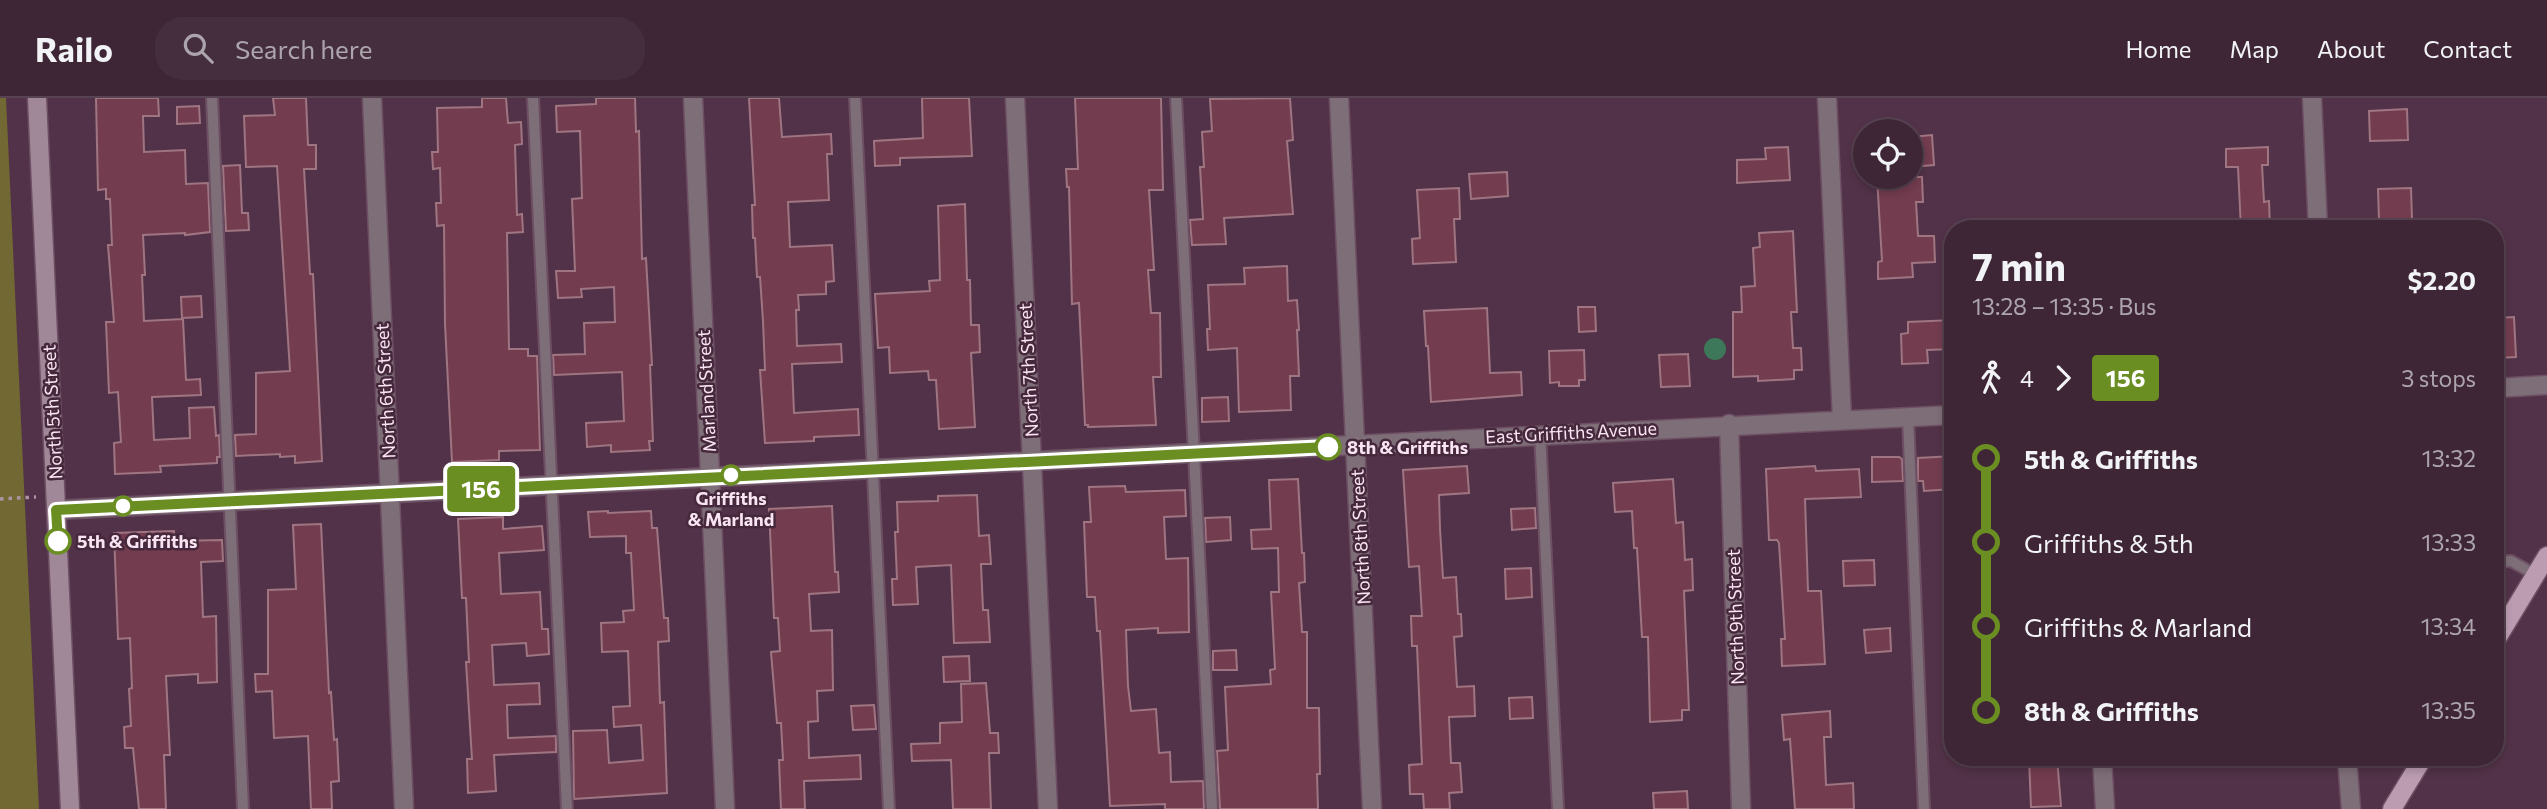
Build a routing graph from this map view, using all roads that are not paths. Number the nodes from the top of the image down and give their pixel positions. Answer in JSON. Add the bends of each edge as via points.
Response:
{"nodes":[{"id":1,"x":37,"y":98,"type":"edge"},
{"id":2,"x":212,"y":98,"type":"edge"},
{"id":3,"x":372,"y":98,"type":"edge"},
{"id":4,"x":533,"y":98,"type":"edge"},
{"id":5,"x":693,"y":98,"type":"edge"},
{"id":6,"x":855,"y":98,"type":"edge"},
{"id":7,"x":1015,"y":98,"type":"edge"},
{"id":8,"x":1176,"y":98,"type":"edge"},
{"id":9,"x":1339,"y":98,"type":"edge"},
{"id":10,"x":1827,"y":98,"type":"edge"},
{"id":11,"x":2312,"y":98,"type":"edge"},
{"id":12,"x":2318,"y":220,"type":"edge"},
{"id":13,"x":2547,"y":385,"type":"edge"},
{"id":14,"x":2504,"y":388,"type":"edge"},
{"id":15,"x":1944,"y":415,"type":"edge"},
{"id":16,"x":1908,"y":417,"type":"junction"},
{"id":17,"x":1842,"y":419,"type":"junction"},
{"id":18,"x":1729,"y":424,"type":"junction"},
{"id":19,"x":1540,"y":433,"type":"junction"},
{"id":20,"x":1356,"y":446,"type":"junction"},
{"id":21,"x":1195,"y":454,"type":"junction"},
{"id":22,"x":1031,"y":460,"type":"junction"},
{"id":23,"x":872,"y":468,"type":"junction"},
{"id":24,"x":710,"y":477,"type":"junction"},
{"id":25,"x":550,"y":485,"type":"junction"},
{"id":26,"x":390,"y":494,"type":"junction"},
{"id":27,"x":231,"y":500,"type":"junction"},
{"id":28,"x":56,"y":510,"type":"junction"},
{"id":29,"x":2547,"y":556,"type":"edge"},
{"id":30,"x":2504,"y":561,"type":"edge"},
{"id":31,"x":2536,"y":575,"type":"junction"},
{"id":32,"x":2504,"y":625,"type":"edge"},
{"id":33,"x":2102,"y":766,"type":"edge"},
{"id":34,"x":2348,"y":766,"type":"edge"},
{"id":35,"x":2418,"y":766,"type":"edge"},
{"id":36,"x":69,"y":809,"type":"edge"},
{"id":37,"x":243,"y":809,"type":"edge"},
{"id":38,"x":404,"y":809,"type":"edge"},
{"id":39,"x":567,"y":809,"type":"edge"},
{"id":40,"x":725,"y":809,"type":"edge"},
{"id":41,"x":889,"y":809,"type":"edge"},
{"id":42,"x":1048,"y":809,"type":"edge"},
{"id":43,"x":1212,"y":809,"type":"edge"},
{"id":44,"x":1372,"y":809,"type":"edge"},
{"id":45,"x":1558,"y":809,"type":"edge"},
{"id":46,"x":1741,"y":809,"type":"edge"},
{"id":47,"x":1924,"y":809,"type":"edge"},
{"id":48,"x":2105,"y":809,"type":"edge"},
{"id":49,"x":2351,"y":809,"type":"edge"},
{"id":50,"x":2392,"y":809,"type":"edge"}],
"edges":[{"from":1,"to":28,"type":"main road","name":"North 5th Street"},
{"from":2,"to":27,"type":"lane"},
{"from":3,"to":26,"type":"street","name":"North 6th Street"},
{"from":4,"to":25,"type":"lane"},
{"from":5,"to":24,"type":"street","name":"Marland Street"},
{"from":6,"to":23,"type":"lane"},
{"from":7,"to":22,"type":"street","name":"North 7th Street"},
{"from":8,"to":21,"type":"lane"},
{"from":9,"to":20,"type":"street","name":"North 8th Street"},
{"from":10,"to":17,"type":"street"},
{"from":11,"to":12,"type":"street"},
{"from":13,"to":14,"type":"street"},
{"from":15,"to":16,"type":"street","name":"East Griffiths Avenue"},
{"from":16,"to":17,"type":"street","name":"East Griffiths Avenue"},
{"from":16,"to":47,"type":"lane"},
{"from":17,"to":18,"type":"street","name":"East Griffiths Avenue"},
{"from":18,"to":19,"type":"street","name":"East Griffiths Avenue"},
{"from":18,"to":46,"type":"street","name":"North 9th Street"},
{"from":19,"to":20,"type":"street","name":"East Griffiths Avenue"},
{"from":19,"to":45,"type":"lane"},
{"from":20,"to":21,"type":"street","name":"East Griffiths Avenue"},
{"from":20,"to":44,"type":"street","name":"North 8th Street"},
{"from":21,"to":22,"type":"street","name":"East Griffiths Avenue"},
{"from":21,"to":43,"type":"lane"},
{"from":22,"to":23,"type":"street","name":"East Griffiths Avenue"},
{"from":22,"to":42,"type":"street","name":"North 7th Street"},
{"from":23,"to":24,"type":"street","name":"East Griffiths Avenue"},
{"from":23,"to":41,"type":"lane"},
{"from":24,"to":25,"type":"street","name":"East Griffiths Avenue"},
{"from":24,"to":40,"type":"street","name":"Marland Street"},
{"from":25,"to":26,"type":"street","name":"East Griffiths Avenue"},
{"from":25,"to":39,"type":"lane"},
{"from":26,"to":27,"type":"street","name":"East Griffiths Avenue"},
{"from":26,"to":38,"type":"street","name":"North 6th Street"},
{"from":27,"to":28,"type":"street","name":"East Griffiths Avenue"},
{"from":27,"to":37,"type":"lane"},
{"from":28,"to":36,"type":"main road","name":"North 5th Street"},
{"from":29,"to":31,"type":"main road"},
{"from":30,"to":31,"type":"lane"},
{"from":31,"to":32,"type":"main road"},
{"from":33,"to":48,"type":"street"},
{"from":34,"to":49,"type":"street"},
{"from":35,"to":50,"type":"main road"}]}
